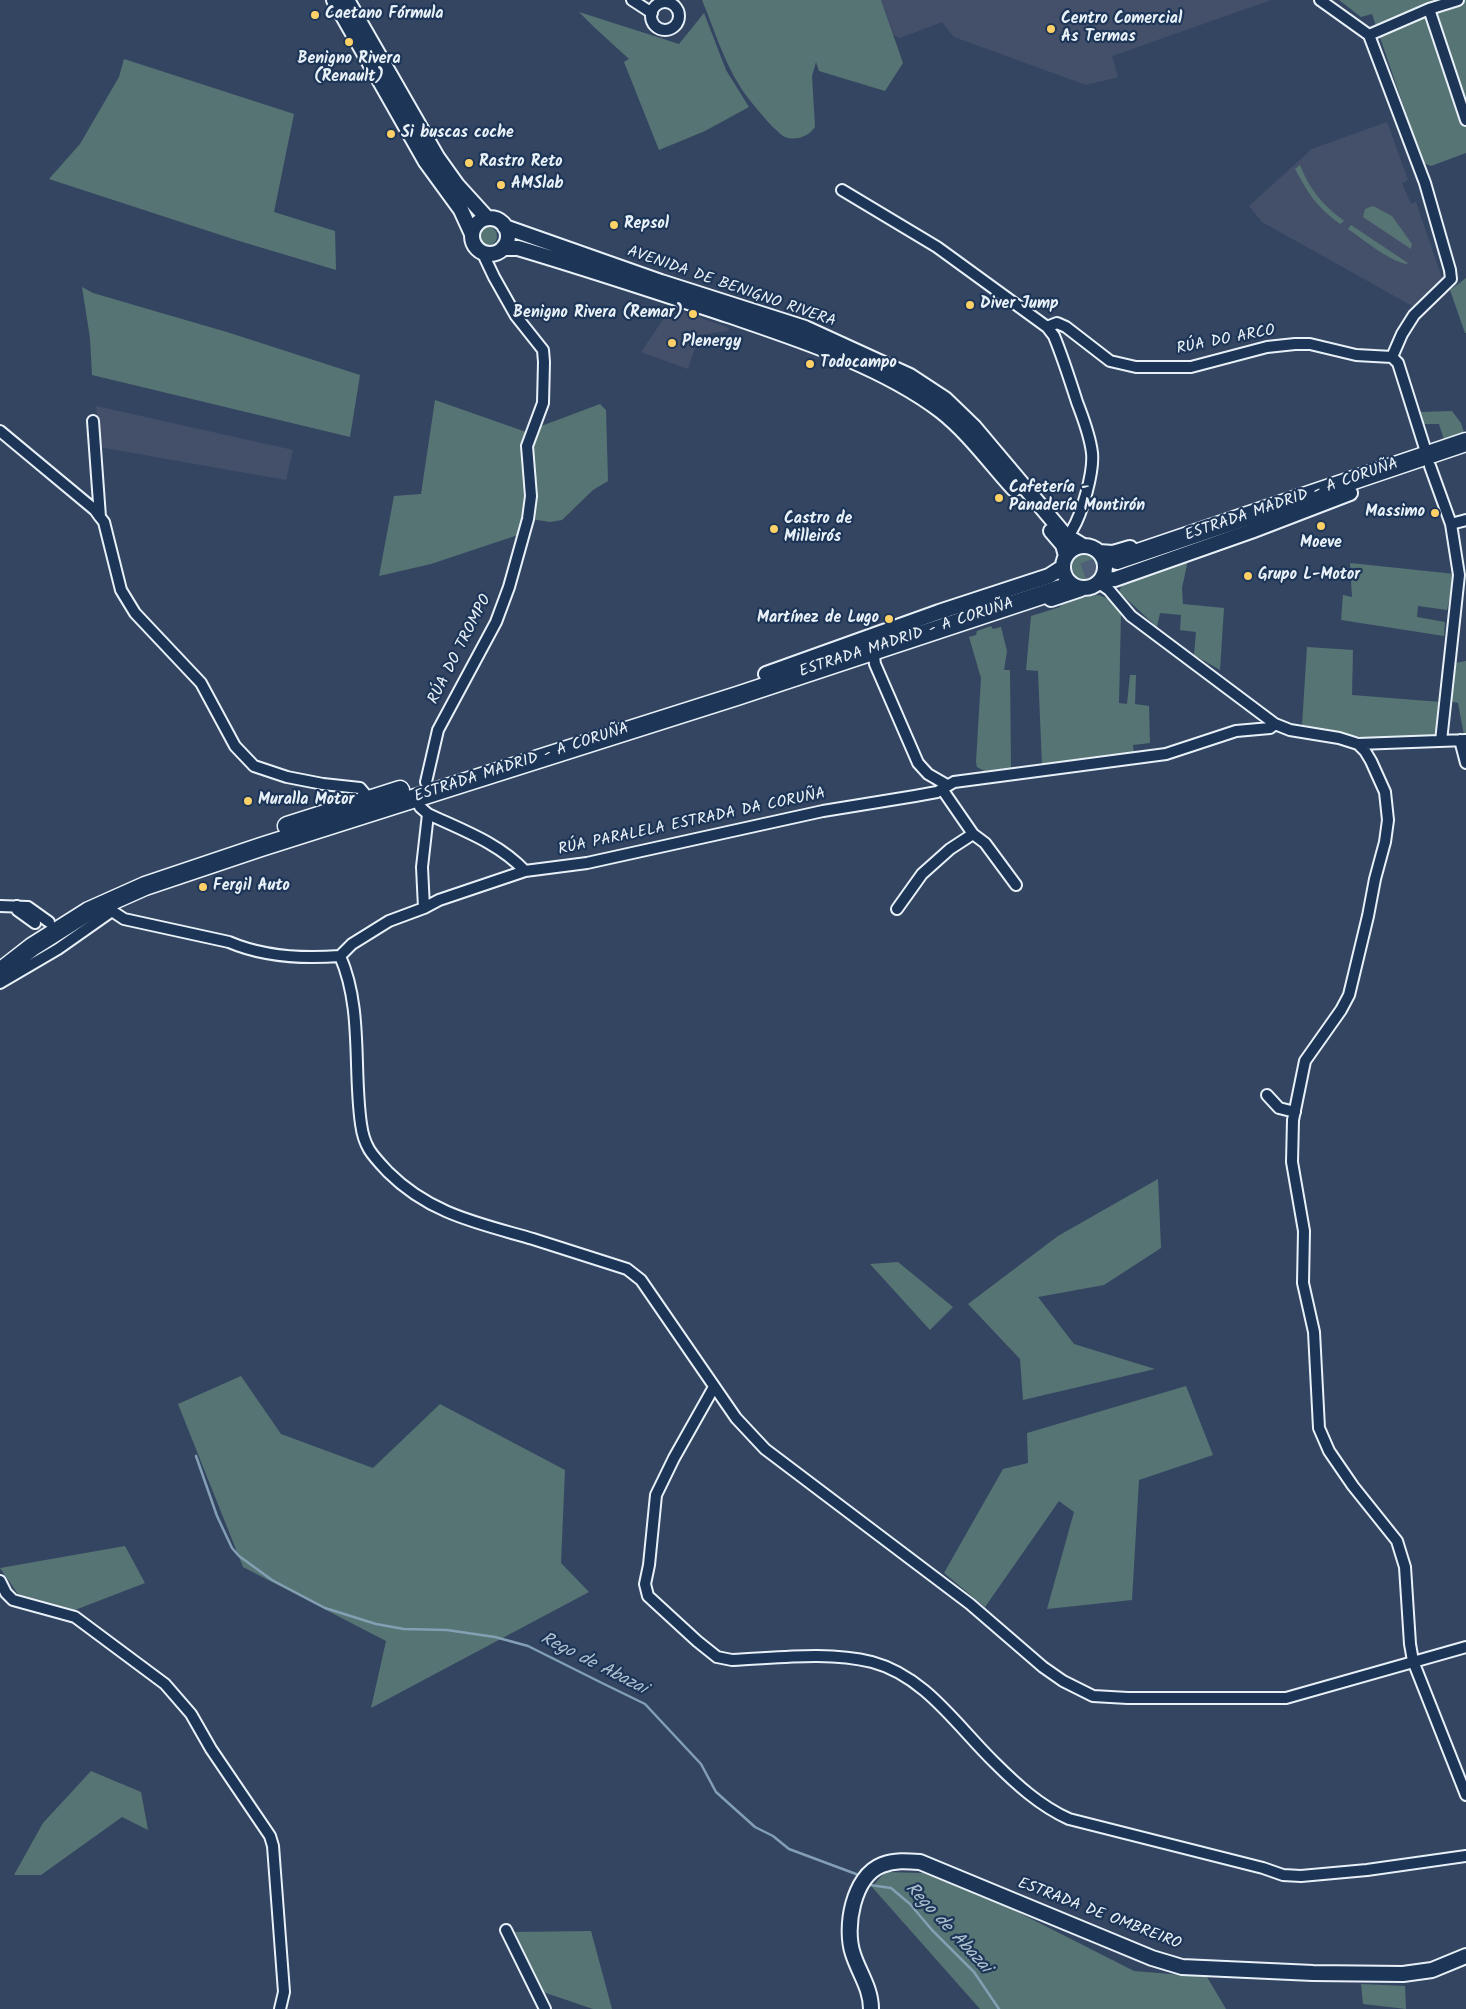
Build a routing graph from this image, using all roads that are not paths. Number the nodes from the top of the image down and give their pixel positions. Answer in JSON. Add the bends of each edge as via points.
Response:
{"nodes":[{"id":1,"x":334,"y":0,"type":"edge"},
{"id":2,"x":347,"y":0,"type":"edge"},
{"id":3,"x":632,"y":0,"type":"edge"},
{"id":4,"x":1320,"y":0,"type":"edge"},
{"id":5,"x":1458,"y":0,"type":"edge"},
{"id":6,"x":674,"y":3,"type":"edge"},
{"id":7,"x":1429,"y":9,"type":"junction"},
{"id":8,"x":652,"y":13,"type":"junction"},
{"id":9,"x":1369,"y":34,"type":"junction"},
{"id":10,"x":1466,"y":120,"type":"edge"},
{"id":11,"x":842,"y":190,"type":"dead end"},
{"id":12,"x":487,"y":218,"type":"junction"},
{"id":13,"x":506,"y":227,"type":"junction"},
{"id":14,"x":472,"y":234,"type":"junction"},
{"id":15,"x":503,"y":248,"type":"junction"},
{"id":16,"x":486,"y":253,"type":"junction"},
{"id":17,"x":1047,"y":326,"type":"junction"},
{"id":18,"x":1392,"y":357,"type":"junction"},
{"id":19,"x":93,"y":421,"type":"dead end"},
{"id":20,"x":0,"y":431,"type":"edge"},
{"id":21,"x":1466,"y":442,"type":"edge"},
{"id":22,"x":1466,"y":455,"type":"edge"},
{"id":23,"x":1429,"y":461,"type":"junction"},
{"id":24,"x":1351,"y":487,"type":"junction"},
{"id":25,"x":1044,"y":512,"type":"junction"},
{"id":26,"x":100,"y":517,"type":"junction"},
{"id":27,"x":1466,"y":520,"type":"edge"},
{"id":28,"x":1451,"y":524,"type":"junction"},
{"id":29,"x":1072,"y":530,"type":"junction"},
{"id":30,"x":1083,"y":546,"type":"junction"},
{"id":31,"x":1134,"y":546,"type":"junction"},
{"id":32,"x":1099,"y":552,"type":"junction"},
{"id":33,"x":1118,"y":564,"type":"tunnel mouth"},
{"id":34,"x":1062,"y":573,"type":"junction"},
{"id":35,"x":1462,"y":575,"type":"edge"},
{"id":36,"x":1100,"y":582,"type":"junction"},
{"id":37,"x":1081,"y":589,"type":"junction"},
{"id":38,"x":874,"y":656,"type":"junction"},
{"id":39,"x":768,"y":680,"type":"junction"},
{"id":40,"x":1275,"y":724,"type":"junction"},
{"id":41,"x":1463,"y":740,"type":"edge"},
{"id":42,"x":1441,"y":741,"type":"junction"},
{"id":43,"x":1358,"y":744,"type":"junction"},
{"id":44,"x":1466,"y":762,"type":"edge"},
{"id":45,"x":944,"y":787,"type":"junction"},
{"id":46,"x":422,"y":790,"type":"junction"},
{"id":47,"x":370,"y":800,"type":"junction"},
{"id":48,"x":428,"y":814,"type":"junction"},
{"id":49,"x":974,"y":834,"type":"junction"},
{"id":50,"x":525,"y":871,"type":"junction"},
{"id":51,"x":1016,"y":885,"type":"dead end"},
{"id":52,"x":0,"y":906,"type":"edge"},
{"id":53,"x":17,"y":906,"type":"junction"},
{"id":54,"x":110,"y":907,"type":"junction"},
{"id":55,"x":424,"y":908,"type":"junction"},
{"id":56,"x":897,"y":909,"type":"dead end"},
{"id":57,"x":42,"y":923,"type":"junction"},
{"id":58,"x":340,"y":956,"type":"junction"},
{"id":59,"x":0,"y":957,"type":"edge"},
{"id":60,"x":0,"y":972,"type":"edge"},
{"id":61,"x":0,"y":983,"type":"edge"},
{"id":62,"x":1267,"y":1095,"type":"dead end"},
{"id":63,"x":1295,"y":1112,"type":"junction"},
{"id":64,"x":714,"y":1387,"type":"junction"},
{"id":65,"x":0,"y":1581,"type":"edge"},
{"id":66,"x":1466,"y":1647,"type":"edge"},
{"id":67,"x":1413,"y":1662,"type":"junction"},
{"id":68,"x":1466,"y":1794,"type":"edge"},
{"id":69,"x":1466,"y":1856,"type":"edge"},
{"id":70,"x":506,"y":1930,"type":"dead end"},
{"id":71,"x":1466,"y":1956,"type":"edge"},
{"id":72,"x":280,"y":2009,"type":"edge"},
{"id":73,"x":546,"y":2009,"type":"edge"},
{"id":74,"x":871,"y":2009,"type":"edge"}],
"edges":[{"from":1,"to":14,"type":"main road","via":[[426,162],[461,210]]},
{"from":2,"to":12,"type":"main road","via":[[437,157]]},
{"from":3,"to":8,"type":"street"},
{"from":4,"to":9,"type":"street"},
{"from":5,"to":7,"type":"street"},
{"from":6,"to":8,"type":"street","via":[[659,4]]},
{"from":6,"to":8,"type":"street","via":[[678,17],[676,24],[669,29],[657,28],[652,21]]},
{"from":7,"to":9,"type":"street"},
{"from":7,"to":10,"type":"street"},
{"from":9,"to":18,"type":"street","via":[[1425,183],[1451,279],[1414,315]]},
{"from":11,"to":17,"type":"street","via":[[937,247]]},
{"from":12,"to":13,"type":"main road","via":[[498,220]]},
{"from":12,"to":14,"type":"main road","via":[[478,222]]},
{"from":13,"to":15,"type":"main road","via":[[508,238]]},
{"from":13,"to":25,"type":"main road","name":"AVENIDA DE BENIGNO RIVERA","via":[[661,282],[805,328],[910,376],[945,399],[974,427]]},
{"from":14,"to":16,"type":"main road","via":[[475,246]]},
{"from":15,"to":16,"type":"main road"},
{"from":15,"to":34,"type":"main road","name":"AVENIDA DE BENIGNO RIVERA","via":[[518,248],[801,340],[908,389],[956,425],[1058,539],[1065,549]]},
{"from":16,"to":46,"type":"street","name":"RÚA DO TROMPO","via":[[485,258],[494,277],[516,316],[543,350],[543,402],[527,446],[531,496],[528,520],[509,587],[496,622],[438,730]]},
{"from":17,"to":18,"type":"street","name":"RÚA DO ARCO","via":[[1057,323],[1066,327],[1110,361],[1136,367],[1191,367],[1267,347],[1296,344],[1310,344],[1356,355]]},
{"from":17,"to":29,"type":"street","via":[[1060,349],[1092,454],[1088,486]]},
{"from":18,"to":23,"type":"street","via":[[1400,367]]},
{"from":19,"to":26,"type":"street"},
{"from":20,"to":26,"type":"street"},
{"from":21,"to":23,"type":"highway","name":"ESTRADA MADRID - A CORUÑA"},
{"from":22,"to":23,"type":"highway","name":"ESTRADA MADRID - A CORUÑA"},
{"from":23,"to":24,"type":"highway","name":"ESTRADA MADRID - A CORUÑA"},
{"from":23,"to":28,"type":"street"},
{"from":24,"to":31,"type":"main road","via":[[1230,514]]},
{"from":24,"to":33,"type":"highway","name":"ESTRADA MADRID - A CORUÑA","via":[[1235,528]]},
{"from":24,"to":36,"type":"main road","via":[[1242,534]]},
{"from":25,"to":29,"type":"main road"},
{"from":25,"to":30,"type":"main road","name":"AVENIDA DE BENIGNO RIVERA","via":[[1065,535]]},
{"from":26,"to":47,"type":"street","via":[[121,590],[135,613],[201,683],[235,746],[254,766],[287,777],[360,788]]},
{"from":27,"to":28,"type":"street"},
{"from":28,"to":35,"type":"street"},
{"from":29,"to":31,"type":"main road","via":[[1109,543]]},
{"from":30,"to":32,"type":"main road"},
{"from":30,"to":34,"type":"main road","via":[[1077,547]]},
{"from":31,"to":32,"type":"main road","via":[[1119,552]]},
{"from":32,"to":36,"type":"main road","via":[[1106,566]]},
{"from":34,"to":37,"type":"main road"},
{"from":34,"to":39,"type":"highway","name":"ESTRADA MADRID - A CORUÑA","via":[[920,628]]},
{"from":35,"to":42,"type":"street"},
{"from":36,"to":37,"type":"main road"},
{"from":36,"to":40,"type":"street","via":[[1131,616]]},
{"from":37,"to":38,"type":"main road"},
{"from":38,"to":39,"type":"main road"},
{"from":38,"to":45,"type":"street","via":[[918,764]]},
{"from":39,"to":46,"type":"highway","name":"ESTRADA MADRID - A CORUÑA"},
{"from":40,"to":43,"type":"street"},
{"from":40,"to":45,"type":"street","name":"RÚA PARALELA ESTRADA DA CORUÑA","via":[[1270,728],[1236,731],[1166,754],[954,782]]},
{"from":41,"to":42,"type":"street"},
{"from":41,"to":44,"type":"street"},
{"from":42,"to":43,"type":"street"},
{"from":43,"to":63,"type":"street","via":[[1371,760],[1385,792],[1388,820],[1385,842],[1349,995],[1305,1060]]},
{"from":45,"to":49,"type":"street"},
{"from":45,"to":50,"type":"street","name":"RÚA PARALELA ESTRADA DA CORUÑA","via":[[915,796],[823,811],[587,863]]},
{"from":46,"to":47,"type":"highway","name":"ESTRADA MADRID - A CORUÑA"},
{"from":46,"to":48,"type":"street","via":[[420,807]]},
{"from":46,"to":54,"type":"highway","name":"ESTRADA MADRID - A CORUÑA","via":[[145,886]]},
{"from":47,"to":57,"type":"highway","name":"ESTRADA MADRID - A CORUÑA","via":[[174,862]]},
{"from":48,"to":50,"type":"street","via":[[493,845]]},
{"from":48,"to":55,"type":"street","via":[[422,867]]},
{"from":49,"to":51,"type":"street","via":[[985,843]]},
{"from":49,"to":56,"type":"street","via":[[950,849],[922,874]]},
{"from":50,"to":55,"type":"street","name":"RÚA PARALELA ESTRADA DA CORUÑA"},
{"from":52,"to":53,"type":"street"},
{"from":53,"to":57,"type":"street","via":[[17,910]]},
{"from":53,"to":57,"type":"street","via":[[28,907]]},
{"from":54,"to":58,"type":"street","via":[[124,919],[229,942],[245,949],[276,955]]},
{"from":54,"to":60,"type":"highway","name":"ESTRADA MADRID - A CORUÑA","via":[[89,911]]},
{"from":54,"to":61,"type":"street"},
{"from":55,"to":58,"type":"street","name":"RÚA PARALELA ESTRADA DA CORUÑA","via":[[389,921],[352,944]]},
{"from":57,"to":59,"type":"highway","name":"ESTRADA MADRID - A CORUÑA"},
{"from":58,"to":64,"type":"street","via":[[348,975],[361,1122],[365,1145],[374,1158],[415,1196],[434,1207],[627,1269],[641,1280]]},
{"from":62,"to":63,"type":"street","via":[[1279,1108]]},
{"from":63,"to":67,"type":"street","via":[[1292,1162],[1304,1231],[1303,1283],[1314,1332],[1319,1428],[1338,1465],[1397,1541],[1406,1567]]},
{"from":64,"to":67,"type":"street","via":[[736,1418],[765,1449],[970,1604],[1043,1667],[1062,1681],[1093,1696],[1286,1698]]},
{"from":64,"to":69,"type":"street","via":[[656,1495],[645,1584],[648,1596],[717,1657],[732,1660],[844,1658],[873,1662],[898,1671],[918,1684],[1026,1791],[1069,1819],[1283,1875],[1367,1870]]},
{"from":65,"to":72,"type":"street","via":[[13,1600],[75,1617],[165,1684],[191,1714],[211,1749],[263,1823],[273,1846],[284,1992]]},
{"from":66,"to":67,"type":"street"},
{"from":67,"to":68,"type":"street"},
{"from":70,"to":73,"type":"street"},
{"from":71,"to":74,"type":"main road","name":"ESTRADA DE OMBREIRO","via":[[1432,1970],[1403,1974],[1182,1967],[1152,1958],[920,1862],[899,1861],[880,1866],[866,1877],[856,1895],[851,1914],[853,1954],[867,1986]]}]}
